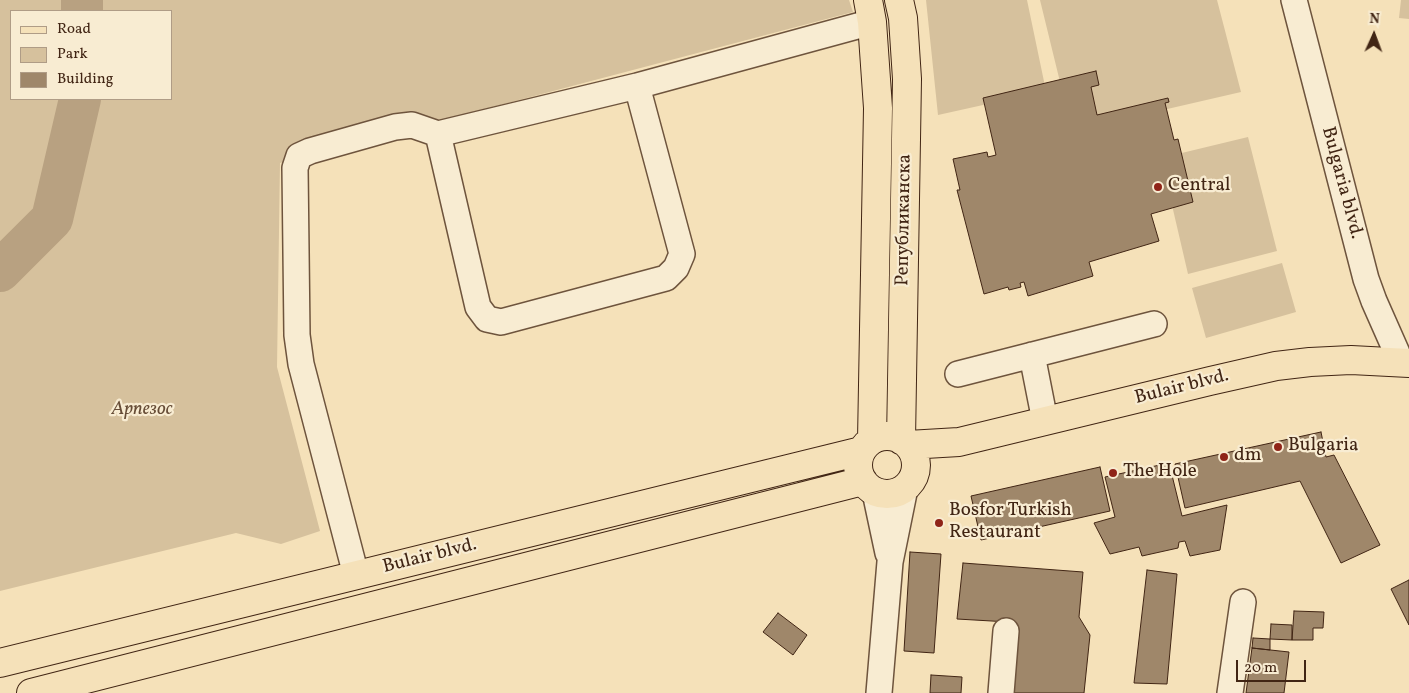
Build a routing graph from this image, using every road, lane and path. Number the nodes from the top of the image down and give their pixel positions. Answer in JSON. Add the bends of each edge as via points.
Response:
{"nodes":[{"id":1,"x":1294,"y":0,"type":"edge"},
{"id":2,"x":901,"y":9,"type":"edge"},
{"id":3,"x":870,"y":11,"type":"edge"},
{"id":4,"x":637,"y":86,"type":"junction"},
{"id":5,"x":438,"y":134,"type":"junction"},
{"id":6,"x":1154,"y":324,"type":"dead end"},
{"id":7,"x":1032,"y":354,"type":"junction"},
{"id":8,"x":1406,"y":368,"type":"edge"},
{"id":9,"x":958,"y":374,"type":"dead end"},
{"id":10,"x":1045,"y":421,"type":"junction"},
{"id":11,"x":866,"y":445,"type":"junction"},
{"id":12,"x":908,"y":460,"type":"junction"},
{"id":13,"x":869,"y":487,"type":"junction"},
{"id":14,"x":890,"y":562,"type":"junction"},
{"id":15,"x":356,"y":576,"type":"junction"},
{"id":16,"x":1243,"y":602,"type":"dead end"},
{"id":17,"x":1006,"y":631,"type":"dead end"},
{"id":18,"x":0,"y":663,"type":"edge"},
{"id":19,"x":31,"y":693,"type":"edge"},
{"id":20,"x":879,"y":693,"type":"edge"},
{"id":21,"x":1001,"y":693,"type":"edge"},
{"id":22,"x":1230,"y":693,"type":"edge"}],
"edges":[{"from":1,"to":8,"type":"street","name":"Bulgaria blvd.","via":[[1366,279]]},
{"from":2,"to":3,"type":"main road"},
{"from":2,"to":12,"type":"main road","name":"Републиканска","via":[[907,79]]},
{"from":3,"to":4,"type":"street"},
{"from":3,"to":11,"type":"main road","name":"Републиканска","via":[[878,108]]},
{"from":4,"to":5,"type":"street"},
{"from":4,"to":5,"type":"street","via":[[682,254],[676,268],[666,278],[501,322],[487,319],[478,307]]},
{"from":5,"to":15,"type":"street","via":[[412,125],[395,128],[310,151],[300,156],[295,168],[297,336],[301,364]]},
{"from":6,"to":7,"type":"street"},
{"from":7,"to":9,"type":"street"},
{"from":7,"to":10,"type":"street"},
{"from":8,"to":10,"type":"main road","name":"Bulair blvd.","via":[[1351,360],[1276,366]]},
{"from":10,"to":12,"type":"main road","name":"Bulair blvd.","via":[[959,442]]},
{"from":11,"to":12,"type":"main road","via":[[878,437],[890,436]]},
{"from":11,"to":13,"type":"main road","via":[[858,466],[859,474]]},
{"from":11,"to":15,"type":"main road","name":"Bulair blvd."},
{"from":12,"to":13,"type":"main road","via":[[898,492],[883,494]]},
{"from":12,"to":14,"type":"street","name":"Републиканска"},
{"from":13,"to":14,"type":"street","name":"Републиканска"},
{"from":13,"to":19,"type":"main road","name":"Bulair blvd."},
{"from":14,"to":20,"type":"street","name":"Републиканска"},
{"from":15,"to":18,"type":"main road","name":"Bulair blvd."},
{"from":16,"to":22,"type":"street"},
{"from":17,"to":21,"type":"street"}]}
